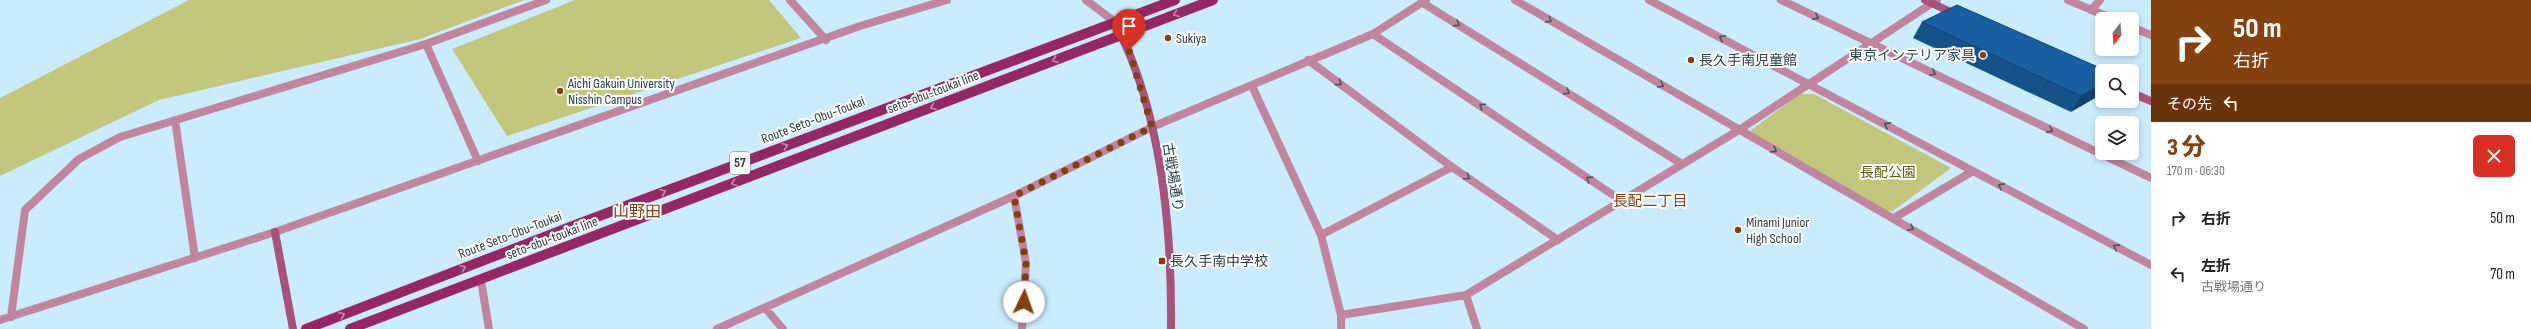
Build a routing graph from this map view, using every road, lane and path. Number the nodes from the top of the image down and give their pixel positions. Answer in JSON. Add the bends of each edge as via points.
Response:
{"nodes":[{"id":1,"x":546,"y":0,"type":"edge"},
{"id":2,"x":790,"y":0,"type":"edge"},
{"id":3,"x":948,"y":0,"type":"edge"},
{"id":4,"x":1086,"y":0,"type":"edge"},
{"id":5,"x":1175,"y":0,"type":"edge"},
{"id":6,"x":1213,"y":0,"type":"edge"},
{"id":7,"x":1515,"y":0,"type":"edge"},
{"id":8,"x":1649,"y":0,"type":"edge"},
{"id":9,"x":1781,"y":0,"type":"edge"},
{"id":10,"x":2068,"y":0,"type":"edge"},
{"id":11,"x":2100,"y":0,"type":"edge"},
{"id":12,"x":1932,"y":1,"type":"edge"},
{"id":13,"x":1425,"y":2,"type":"edge"},
{"id":14,"x":2091,"y":10,"type":"junction"},
{"id":15,"x":2096,"y":12,"type":"edge"},
{"id":16,"x":1961,"y":16,"type":"edge"},
{"id":17,"x":1115,"y":22,"type":"junction"},
{"id":18,"x":2139,"y":30,"type":"edge"},
{"id":19,"x":1373,"y":34,"type":"junction"},
{"id":20,"x":1121,"y":35,"type":"junction"},
{"id":21,"x":2151,"y":35,"type":"edge"},
{"id":22,"x":826,"y":40,"type":"junction"},
{"id":23,"x":1870,"y":43,"type":"junction"},
{"id":24,"x":426,"y":44,"type":"junction"},
{"id":25,"x":1308,"y":60,"type":"junction"},
{"id":26,"x":1809,"y":84,"type":"junction"},
{"id":27,"x":1252,"y":86,"type":"junction"},
{"id":28,"x":2139,"y":96,"type":"edge"},
{"id":29,"x":2151,"y":101,"type":"edge"},
{"id":30,"x":175,"y":120,"type":"junction"},
{"id":31,"x":1152,"y":127,"type":"junction"},
{"id":32,"x":1739,"y":130,"type":"junction"},
{"id":33,"x":478,"y":161,"type":"junction"},
{"id":34,"x":1682,"y":164,"type":"junction"},
{"id":35,"x":1452,"y":167,"type":"junction"},
{"id":36,"x":1973,"y":171,"type":"junction"},
{"id":37,"x":2151,"y":178,"type":"edge"},
{"id":38,"x":1014,"y":196,"type":"junction"},
{"id":39,"x":1622,"y":201,"type":"junction"},
{"id":40,"x":1894,"y":218,"type":"junction"},
{"id":41,"x":275,"y":232,"type":"junction"},
{"id":42,"x":1321,"y":235,"type":"junction"},
{"id":43,"x":1558,"y":240,"type":"junction"},
{"id":44,"x":195,"y":258,"type":"junction"},
{"id":45,"x":2151,"y":265,"type":"edge"},
{"id":46,"x":481,"y":280,"type":"junction"},
{"id":47,"x":1466,"y":295,"type":"junction"},
{"id":48,"x":766,"y":309,"type":"junction"},
{"id":49,"x":1340,"y":315,"type":"junction"},
{"id":50,"x":11,"y":317,"type":"junction"},
{"id":51,"x":0,"y":320,"type":"edge"},
{"id":52,"x":293,"y":329,"type":"edge"},
{"id":53,"x":306,"y":329,"type":"edge"},
{"id":54,"x":350,"y":329,"type":"edge"},
{"id":55,"x":489,"y":329,"type":"edge"},
{"id":56,"x":717,"y":329,"type":"edge"},
{"id":57,"x":783,"y":329,"type":"edge"},
{"id":58,"x":1022,"y":329,"type":"edge"},
{"id":59,"x":1171,"y":329,"type":"edge"},
{"id":60,"x":1341,"y":329,"type":"edge"},
{"id":61,"x":1478,"y":329,"type":"edge"},
{"id":62,"x":2084,"y":329,"type":"edge"}],
"edges":[{"from":1,"to":24,"type":"street"},
{"from":2,"to":22,"type":"street"},
{"from":3,"to":22,"type":"street","via":[[860,26]]},
{"from":4,"to":17,"type":"street"},
{"from":5,"to":17,"type":"main road","name":"Route Seto-Obu-Toukai","number":"57"},
{"from":6,"to":20,"type":"main road","name":"seto-obu-toukai line","number":"57","one_way":true},
{"from":7,"to":32,"type":"street","one_way":true},
{"from":26,"to":8,"type":"street","one_way":true},
{"from":9,"to":23,"type":"street","one_way":true},
{"from":10,"to":14,"type":"street"},
{"from":11,"to":14,"type":"street"},
{"from":12,"to":16,"type":"street"},
{"from":12,"to":23,"type":"street"},
{"from":13,"to":19,"type":"street"},
{"from":13,"to":34,"type":"street","one_way":true},
{"from":14,"to":15,"type":"street"},
{"from":17,"to":20,"type":"street"},
{"from":53,"to":17,"type":"main road","name":"Route Seto-Obu-Toukai","number":"57","one_way":true},
{"from":18,"to":21,"type":"street"},
{"from":19,"to":25,"type":"street"},
{"from":39,"to":19,"type":"street","one_way":true},
{"from":20,"to":31,"type":"street","name":"古戦場通り","via":[[1129,50]]},
{"from":20,"to":46,"type":"main road","name":"seto-obu-toukai line","number":"57","one_way":true},
{"from":22,"to":33,"type":"street"},
{"from":23,"to":26,"type":"street"},
{"from":23,"to":37,"type":"street","one_way":true},
{"from":24,"to":30,"type":"street"},
{"from":24,"to":33,"type":"street"},
{"from":25,"to":27,"type":"street"},
{"from":25,"to":35,"type":"street","one_way":true},
{"from":26,"to":32,"type":"street"},
{"from":36,"to":26,"type":"street","one_way":true},
{"from":27,"to":31,"type":"street"},
{"from":27,"to":42,"type":"street"},
{"from":28,"to":29,"type":"street"},
{"from":30,"to":44,"type":"street"},
{"from":30,"to":50,"type":"street","via":[[120,137],[79,160],[24,210]]},
{"from":31,"to":38,"type":"street"},
{"from":31,"to":59,"type":"street","name":"古戦場通り","via":[[1161,165],[1170,252]]},
{"from":32,"to":34,"type":"street"},
{"from":32,"to":40,"type":"street","one_way":true},
{"from":33,"to":41,"type":"street"},
{"from":34,"to":39,"type":"street"},
{"from":35,"to":42,"type":"street"},
{"from":35,"to":43,"type":"street","one_way":true},
{"from":36,"to":40,"type":"street"},
{"from":45,"to":36,"type":"street","one_way":true},
{"from":38,"to":48,"type":"street"},
{"from":38,"to":58,"type":"street","via":[[1026,263]]},
{"from":39,"to":43,"type":"street"},
{"from":40,"to":62,"type":"street","one_way":true},
{"from":41,"to":44,"type":"street"},
{"from":41,"to":52,"type":"street"},
{"from":42,"to":49,"type":"street"},
{"from":43,"to":47,"type":"street"},
{"from":44,"to":50,"type":"street"},
{"from":46,"to":54,"type":"main road","name":"seto-obu-toukai line","number":"57"},
{"from":46,"to":55,"type":"street"},
{"from":47,"to":49,"type":"street"},
{"from":47,"to":61,"type":"street"},
{"from":48,"to":56,"type":"street"},
{"from":48,"to":57,"type":"street"},
{"from":49,"to":60,"type":"street"},
{"from":50,"to":51,"type":"street"}]}
